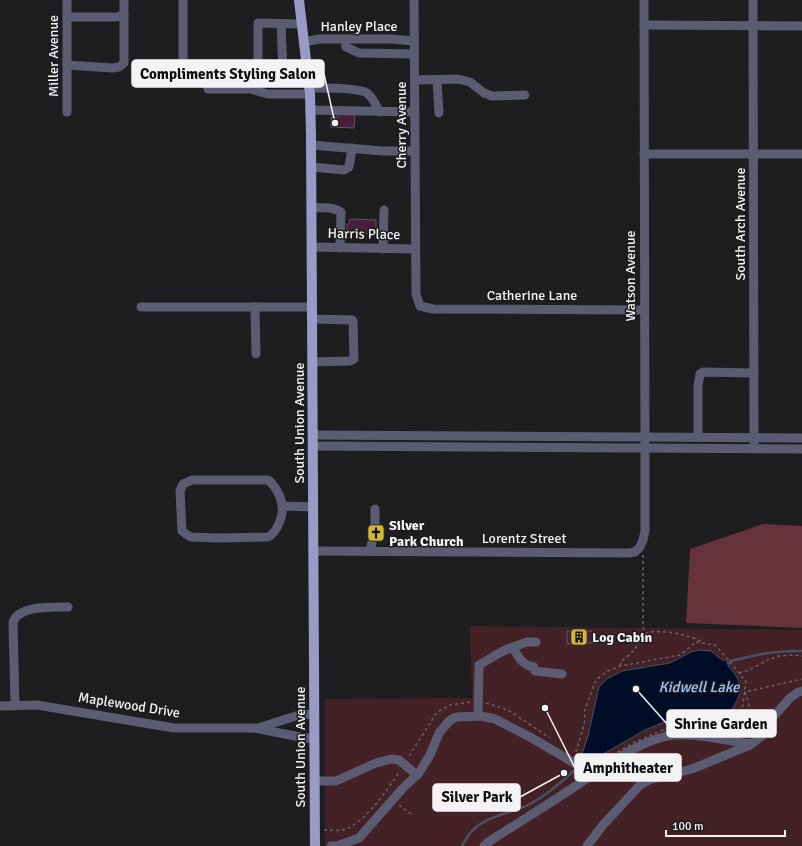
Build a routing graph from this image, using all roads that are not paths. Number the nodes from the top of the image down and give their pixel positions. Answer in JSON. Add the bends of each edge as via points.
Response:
{"nodes":[{"id":1,"x":67,"y":0,"type":"edge"},
{"id":2,"x":124,"y":0,"type":"edge"},
{"id":3,"x":183,"y":0,"type":"edge"},
{"id":4,"x":300,"y":0,"type":"edge"},
{"id":5,"x":414,"y":0,"type":"edge"},
{"id":6,"x":644,"y":0,"type":"edge"},
{"id":7,"x":753,"y":0,"type":"edge"},
{"id":8,"x":124,"y":15,"type":"junction"},
{"id":9,"x":67,"y":17,"type":"junction"},
{"id":10,"x":281,"y":24,"type":"junction"},
{"id":11,"x":302,"y":24,"type":"junction"},
{"id":12,"x":644,"y":25,"type":"junction"},
{"id":13,"x":753,"y":25,"type":"junction"},
{"id":14,"x":802,"y":26,"type":"edge"},
{"id":15,"x":345,"y":39,"type":"junction"},
{"id":16,"x":414,"y":41,"type":"junction"},
{"id":17,"x":304,"y":42,"type":"junction"},
{"id":18,"x":414,"y":54,"type":"junction"},
{"id":19,"x":67,"y":65,"type":"junction"},
{"id":20,"x":183,"y":67,"type":"dead end"},
{"id":21,"x":308,"y":71,"type":"junction"},
{"id":22,"x":283,"y":72,"type":"junction"},
{"id":23,"x":414,"y":80,"type":"junction"},
{"id":24,"x":438,"y":80,"type":"junction"},
{"id":25,"x":208,"y":89,"type":"dead end"},
{"id":26,"x":309,"y":91,"type":"junction"},
{"id":27,"x":525,"y":95,"type":"dead end"},
{"id":28,"x":310,"y":110,"type":"junction"},
{"id":29,"x":67,"y":112,"type":"dead end"},
{"id":30,"x":379,"y":112,"type":"junction"},
{"id":31,"x":415,"y":112,"type":"junction"},
{"id":32,"x":439,"y":113,"type":"dead end"},
{"id":33,"x":311,"y":145,"type":"junction"},
{"id":34,"x":352,"y":148,"type":"junction"},
{"id":35,"x":415,"y":151,"type":"junction"},
{"id":36,"x":753,"y":153,"type":"junction"},
{"id":37,"x":644,"y":154,"type":"junction"},
{"id":38,"x":802,"y":154,"type":"edge"},
{"id":39,"x":311,"y":167,"type":"junction"},
{"id":40,"x":312,"y":208,"type":"junction"},
{"id":41,"x":384,"y":210,"type":"dead end"},
{"id":42,"x":312,"y":247,"type":"junction"},
{"id":43,"x":340,"y":248,"type":"junction"},
{"id":44,"x":382,"y":248,"type":"junction"},
{"id":45,"x":415,"y":249,"type":"junction"},
{"id":46,"x":420,"y":306,"type":"joint"},
{"id":47,"x":141,"y":307,"type":"dead end"},
{"id":48,"x":255,"y":307,"type":"junction"},
{"id":49,"x":312,"y":307,"type":"junction"},
{"id":50,"x":644,"y":310,"type":"junction"},
{"id":51,"x":312,"y":319,"type":"junction"},
{"id":52,"x":256,"y":354,"type":"dead end"},
{"id":53,"x":313,"y":362,"type":"junction"},
{"id":54,"x":754,"y":373,"type":"junction"},
{"id":55,"x":313,"y":435,"type":"junction"},
{"id":56,"x":388,"y":436,"type":"junction"},
{"id":57,"x":452,"y":436,"type":"junction"},
{"id":58,"x":516,"y":436,"type":"junction"},
{"id":59,"x":578,"y":437,"type":"junction"},
{"id":60,"x":645,"y":437,"type":"junction"},
{"id":61,"x":698,"y":437,"type":"junction"},
{"id":62,"x":754,"y":438,"type":"junction"},
{"id":63,"x":802,"y":438,"type":"edge"},
{"id":64,"x":313,"y":446,"type":"junction"},
{"id":65,"x":389,"y":446,"type":"junction"},
{"id":66,"x":452,"y":447,"type":"junction"},
{"id":67,"x":516,"y":447,"type":"junction"},
{"id":68,"x":578,"y":447,"type":"junction"},
{"id":69,"x":645,"y":448,"type":"junction"},
{"id":70,"x":697,"y":448,"type":"junction"},
{"id":71,"x":754,"y":448,"type":"junction"},
{"id":72,"x":802,"y":449,"type":"edge"},
{"id":73,"x":282,"y":506,"type":"junction"},
{"id":74,"x":313,"y":506,"type":"junction"},
{"id":75,"x":375,"y":509,"type":"dead end"},
{"id":76,"x":313,"y":551,"type":"junction"},
{"id":77,"x":370,"y":551,"type":"junction"},
{"id":78,"x":641,"y":553,"type":"joint"},
{"id":79,"x":68,"y":606,"type":"dead end"},
{"id":80,"x":536,"y":642,"type":"dead end"},
{"id":81,"x":513,"y":647,"type":"junction"},
{"id":82,"x":562,"y":674,"type":"dead end"},
{"id":83,"x":802,"y":691,"type":"edge"},
{"id":84,"x":0,"y":706,"type":"edge"},
{"id":85,"x":15,"y":706,"type":"junction"},
{"id":86,"x":314,"y":714,"type":"junction"},
{"id":87,"x":478,"y":716,"type":"junction"},
{"id":88,"x":254,"y":728,"type":"junction"},
{"id":89,"x":314,"y":738,"type":"junction"},
{"id":90,"x":720,"y":740,"type":"junction"},
{"id":91,"x":749,"y":744,"type":"junction"},
{"id":92,"x":718,"y":758,"type":"junction"},
{"id":93,"x":593,"y":774,"type":"junction"},
{"id":94,"x":417,"y":775,"type":"junction"},
{"id":95,"x":314,"y":781,"type":"junction"},
{"id":96,"x":315,"y":846,"type":"edge"},
{"id":97,"x":331,"y":846,"type":"edge"},
{"id":98,"x":484,"y":846,"type":"edge"},
{"id":99,"x":587,"y":846,"type":"edge"}],
"edges":[{"from":1,"to":9,"type":"street","name":"Miller Avenue"},
{"from":2,"to":8,"type":"street"},
{"from":3,"to":20,"type":"street"},
{"from":4,"to":11,"type":"main road","name":"South Union Avenue"},
{"from":5,"to":16,"type":"street","name":"Cherry Avenue"},
{"from":6,"to":12,"type":"street","name":"Watson Avenue"},
{"from":7,"to":13,"type":"street","name":"South Arch Avenue"},
{"from":8,"to":9,"type":"street"},
{"from":8,"to":19,"type":"street","via":[[124,63],[112,68]]},
{"from":9,"to":19,"type":"street","name":"Miller Avenue"},
{"from":10,"to":11,"type":"street"},
{"from":10,"to":22,"type":"street"},
{"from":10,"to":22,"type":"street","via":[[258,23],[258,70]]},
{"from":11,"to":17,"type":"main road","name":"South Union Avenue"},
{"from":12,"to":13,"type":"street"},
{"from":12,"to":37,"type":"street","name":"Watson Avenue"},
{"from":13,"to":14,"type":"street"},
{"from":13,"to":36,"type":"street","name":"South Arch Avenue"},
{"from":15,"to":16,"type":"street","name":"Hanley Place"},
{"from":15,"to":17,"type":"street","name":"Hanley Place"},
{"from":15,"to":18,"type":"street","via":[[346,47],[359,53]]},
{"from":16,"to":18,"type":"street","name":"Cherry Avenue"},
{"from":17,"to":21,"type":"main road","name":"South Union Avenue"},
{"from":18,"to":23,"type":"street","name":"Cherry Avenue"},
{"from":19,"to":29,"type":"street","name":"Miller Avenue"},
{"from":21,"to":22,"type":"street"},
{"from":21,"to":26,"type":"main road","name":"South Union Avenue"},
{"from":23,"to":24,"type":"street"},
{"from":23,"to":31,"type":"street","name":"Cherry Avenue"},
{"from":24,"to":27,"type":"street","via":[[458,79],[470,82],[492,96]]},
{"from":24,"to":32,"type":"street"},
{"from":25,"to":26,"type":"street","via":[[250,89],[268,94]]},
{"from":26,"to":28,"type":"main road","name":"South Union Avenue"},
{"from":26,"to":30,"type":"street","via":[[332,88],[358,90],[367,94]]},
{"from":28,"to":30,"type":"street"},
{"from":28,"to":33,"type":"main road","name":"South Union Avenue"},
{"from":30,"to":31,"type":"street"},
{"from":31,"to":35,"type":"street","name":"Cherry Avenue"},
{"from":33,"to":34,"type":"street"},
{"from":33,"to":39,"type":"main road","name":"South Union Avenue"},
{"from":34,"to":35,"type":"street"},
{"from":34,"to":39,"type":"street","via":[[349,167],[344,170]]},
{"from":35,"to":45,"type":"street","name":"Cherry Avenue"},
{"from":36,"to":37,"type":"street"},
{"from":36,"to":38,"type":"street"},
{"from":36,"to":54,"type":"street","name":"South Arch Avenue"},
{"from":37,"to":50,"type":"street","name":"Watson Avenue"},
{"from":39,"to":40,"type":"main road","name":"South Union Avenue"},
{"from":40,"to":42,"type":"main road","name":"South Union Avenue"},
{"from":40,"to":43,"type":"street","via":[[337,209],[341,212]]},
{"from":41,"to":44,"type":"street"},
{"from":42,"to":43,"type":"street","name":"Harris Place"},
{"from":42,"to":49,"type":"main road","name":"South Union Avenue"},
{"from":43,"to":44,"type":"street","name":"Harris Place"},
{"from":44,"to":45,"type":"street","name":"Harris Place"},
{"from":45,"to":46,"type":"street","name":"Cherry Avenue","via":[[416,294]]},
{"from":46,"to":50,"type":"street","name":"Catherine Lane","via":[[433,309]]},
{"from":47,"to":48,"type":"street"},
{"from":48,"to":49,"type":"street"},
{"from":48,"to":52,"type":"street"},
{"from":49,"to":51,"type":"main road","name":"South Union Avenue"},
{"from":50,"to":60,"type":"street","name":"Watson Avenue"},
{"from":51,"to":53,"type":"main road","name":"South Union Avenue"},
{"from":51,"to":53,"type":"street","via":[[352,320],[354,359]]},
{"from":53,"to":55,"type":"main road","name":"South Union Avenue"},
{"from":54,"to":61,"type":"street","via":[[700,374]]},
{"from":54,"to":62,"type":"street","name":"South Arch Avenue"},
{"from":55,"to":56,"type":"street"},
{"from":55,"to":64,"type":"main road","name":"South Union Avenue"},
{"from":56,"to":57,"type":"street"},
{"from":56,"to":65,"type":"street"},
{"from":57,"to":58,"type":"street"},
{"from":57,"to":66,"type":"street"},
{"from":58,"to":59,"type":"street"},
{"from":58,"to":67,"type":"street"},
{"from":59,"to":60,"type":"street"},
{"from":59,"to":68,"type":"street"},
{"from":60,"to":61,"type":"street"},
{"from":60,"to":69,"type":"street","name":"Watson Avenue"},
{"from":61,"to":62,"type":"street"},
{"from":61,"to":70,"type":"street"},
{"from":62,"to":63,"type":"street"},
{"from":62,"to":71,"type":"street","name":"South Arch Avenue"},
{"from":64,"to":65,"type":"street"},
{"from":64,"to":74,"type":"main road","name":"South Union Avenue"},
{"from":65,"to":66,"type":"street"},
{"from":66,"to":67,"type":"street"},
{"from":67,"to":68,"type":"street"},
{"from":68,"to":69,"type":"street"},
{"from":69,"to":70,"type":"street"},
{"from":69,"to":78,"type":"street","name":"Watson Avenue","via":[[645,531]]},
{"from":70,"to":71,"type":"street"},
{"from":71,"to":72,"type":"street"},
{"from":73,"to":73,"type":"street","via":[[273,484],[268,480],[192,480],[183,484],[180,491],[182,531],[191,537],[268,537],[276,531]]},
{"from":73,"to":74,"type":"street"},
{"from":74,"to":76,"type":"main road","name":"South Union Avenue"},
{"from":75,"to":77,"type":"street","via":[[375,530]]},
{"from":76,"to":77,"type":"street","name":"Lorentz Street"},
{"from":76,"to":86,"type":"main road","name":"South Union Avenue"},
{"from":77,"to":78,"type":"street","name":"Lorentz Street"},
{"from":79,"to":85,"type":"street","via":[[24,611],[14,618]]},
{"from":80,"to":81,"type":"street"},
{"from":81,"to":82,"type":"street","via":[[520,660],[534,667],[535,671]]},
{"from":81,"to":87,"type":"street","via":[[479,665]]},
{"from":83,"to":91,"type":"street","via":[[790,698],[762,736]]},
{"from":84,"to":85,"type":"street","name":"Maplewood Drive"},
{"from":85,"to":88,"type":"street","name":"Maplewood Drive","via":[[37,705],[174,728]]},
{"from":86,"to":88,"type":"street","name":"Maplewood Drive","via":[[299,715]]},
{"from":86,"to":89,"type":"main road","name":"South Union Avenue"},
{"from":87,"to":93,"type":"street","via":[[495,719],[578,761]]},
{"from":87,"to":94,"type":"street","via":[[456,717],[449,721]]},
{"from":88,"to":89,"type":"street","name":"Maplewood Drive"},
{"from":89,"to":95,"type":"main road","name":"South Union Avenue"},
{"from":90,"to":91,"type":"street"},
{"from":90,"to":92,"type":"street"},
{"from":90,"to":93,"type":"street","via":[[679,735],[663,737],[641,746]]},
{"from":91,"to":92,"type":"street"},
{"from":92,"to":99,"type":"street","via":[[640,785]]},
{"from":93,"to":98,"type":"street"},
{"from":94,"to":95,"type":"street","via":[[399,760],[391,759],[336,781]]},
{"from":94,"to":97,"type":"street","via":[[359,838]]},
{"from":95,"to":96,"type":"main road","name":"South Union Avenue"}]}
